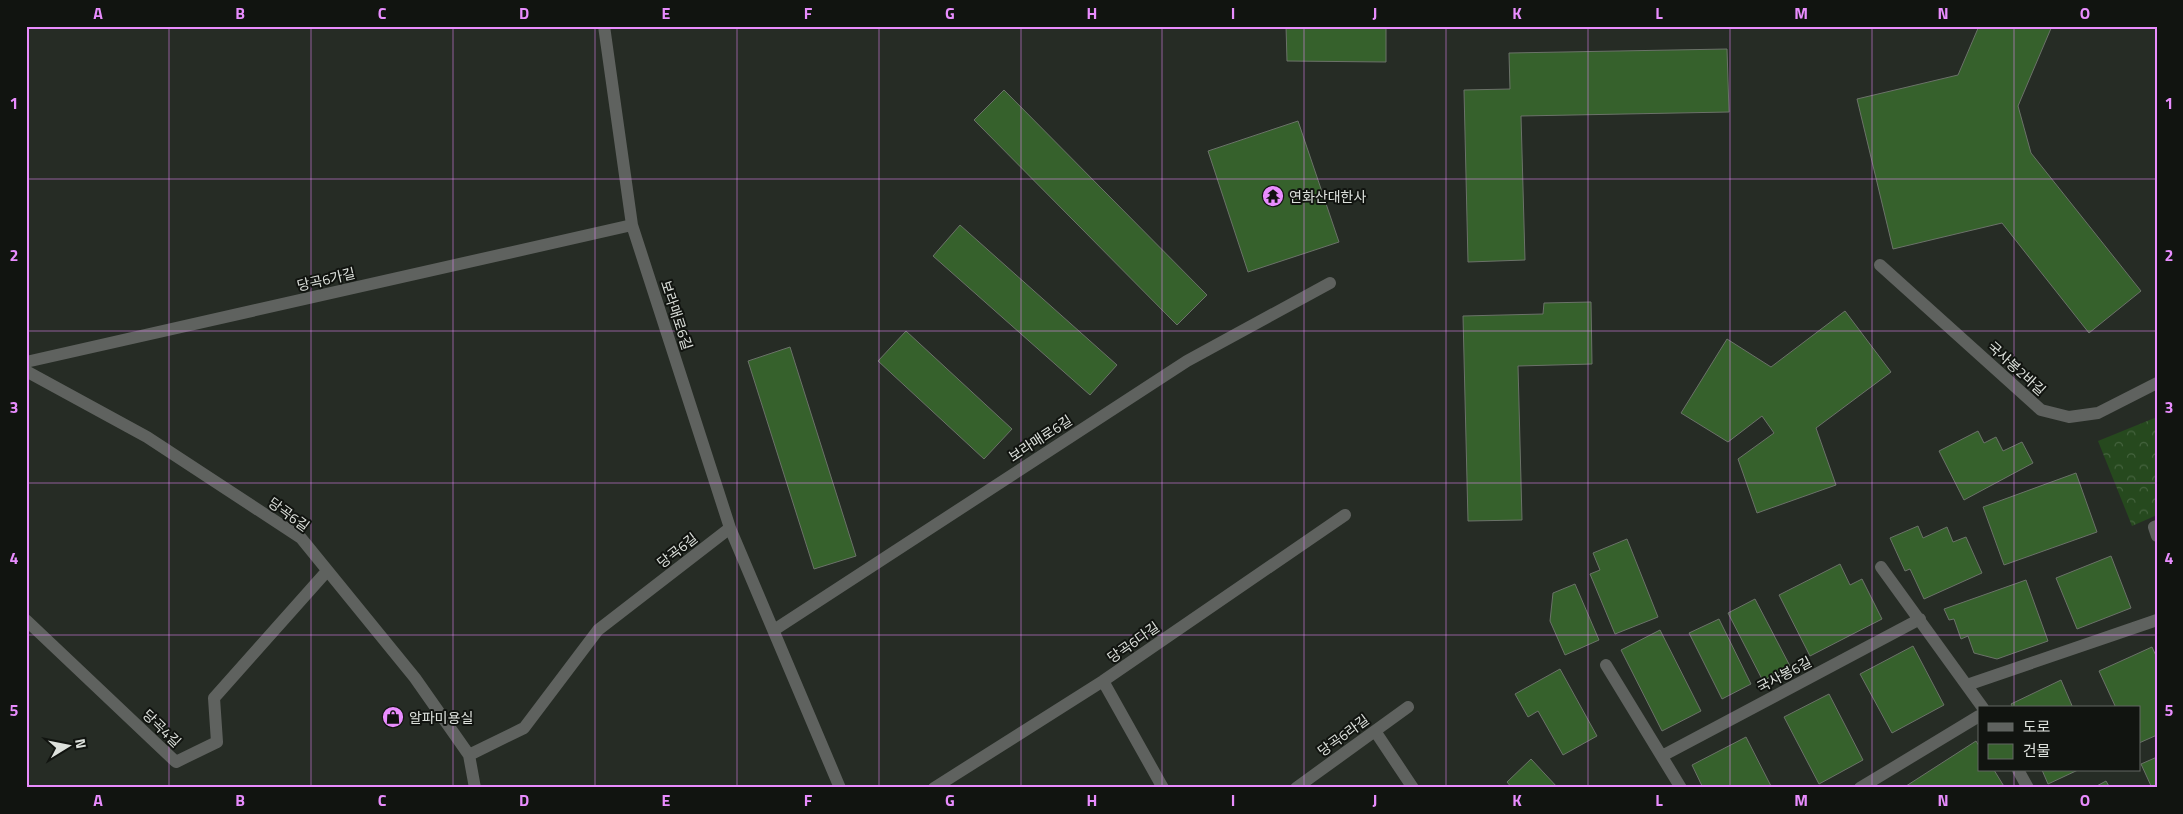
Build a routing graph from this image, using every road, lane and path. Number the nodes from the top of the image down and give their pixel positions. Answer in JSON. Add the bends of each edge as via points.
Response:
{"nodes":[{"id":1,"x":604,"y":26,"type":"edge"},
{"id":2,"x":632,"y":225,"type":"junction"},
{"id":3,"x":1880,"y":265,"type":"dead end"},
{"id":4,"x":1330,"y":283,"type":"dead end"},
{"id":5,"x":26,"y":362,"type":"edge"},
{"id":6,"x":26,"y":371,"type":"edge"},
{"id":7,"x":2157,"y":384,"type":"edge"},
{"id":8,"x":1344,"y":515,"type":"dead end"},
{"id":9,"x":2157,"y":526,"type":"edge"},
{"id":10,"x":730,"y":528,"type":"junction"},
{"id":11,"x":2157,"y":536,"type":"edge"},
{"id":12,"x":1881,"y":567,"type":"dead end"},
{"id":13,"x":327,"y":571,"type":"junction"},
{"id":14,"x":1920,"y":619,"type":"junction"},
{"id":15,"x":26,"y":620,"type":"edge"},
{"id":16,"x":2157,"y":620,"type":"edge"},
{"id":17,"x":774,"y":630,"type":"junction"},
{"id":18,"x":1606,"y":664,"type":"dead end"},
{"id":19,"x":1103,"y":681,"type":"junction"},
{"id":20,"x":1967,"y":685,"type":"junction"},
{"id":21,"x":1982,"y":706,"type":"edge"},
{"id":22,"x":1408,"y":707,"type":"dead end"},
{"id":23,"x":1978,"y":717,"type":"edge"},
{"id":24,"x":1375,"y":731,"type":"junction"},
{"id":25,"x":469,"y":755,"type":"junction"},
{"id":26,"x":1662,"y":756,"type":"junction"},
{"id":27,"x":2019,"y":772,"type":"edge"},
{"id":28,"x":943,"y":786,"type":"edge"},
{"id":29,"x":475,"y":788,"type":"edge"},
{"id":30,"x":840,"y":788,"type":"edge"},
{"id":31,"x":1163,"y":788,"type":"edge"},
{"id":32,"x":1296,"y":788,"type":"edge"},
{"id":33,"x":1413,"y":788,"type":"edge"},
{"id":34,"x":1681,"y":788,"type":"edge"},
{"id":35,"x":1860,"y":788,"type":"edge"},
{"id":36,"x":2028,"y":788,"type":"edge"}],
"edges":[{"from":1,"to":2,"type":"street","name":"보라매로6길"},
{"from":2,"to":5,"type":"street","name":"당곡6가길"},
{"from":2,"to":10,"type":"street","name":"보라매로6길"},
{"from":3,"to":7,"type":"street","name":"국사봉2바길","via":[[2041,410],[2069,417],[2098,413]]},
{"from":4,"to":17,"type":"street","name":"보라매로6길","via":[[1187,361]]},
{"from":6,"to":13,"type":"street","name":"당곡6길","via":[[147,437],[300,538]]},
{"from":8,"to":19,"type":"street","name":"당곡6다길"},
{"from":9,"to":11,"type":"street","via":[[2154,527]]},
{"from":10,"to":17,"type":"street","name":"보라매로6길"},
{"from":10,"to":25,"type":"street","name":"당곡6길","via":[[598,630],[524,728]]},
{"from":12,"to":14,"type":"street"},
{"from":13,"to":15,"type":"street","name":"당곡4길","via":[[214,698],[216,742],[176,762]]},
{"from":13,"to":25,"type":"street","name":"당곡6길","via":[[415,678]]},
{"from":14,"to":20,"type":"street"},
{"from":14,"to":26,"type":"street","name":"국사봉6길"},
{"from":16,"to":20,"type":"street"},
{"from":17,"to":30,"type":"street","name":"보라매로6길"},
{"from":18,"to":26,"type":"street"},
{"from":19,"to":28,"type":"street","name":"당곡6다길"},
{"from":19,"to":31,"type":"street"},
{"from":20,"to":21,"type":"street"},
{"from":22,"to":24,"type":"street","name":"당곡6라길"},
{"from":23,"to":35,"type":"street"},
{"from":24,"to":32,"type":"street","name":"당곡6라길"},
{"from":24,"to":33,"type":"street"},
{"from":25,"to":29,"type":"street","name":"당곡6길"},
{"from":26,"to":34,"type":"street"},
{"from":27,"to":36,"type":"street"}]}
